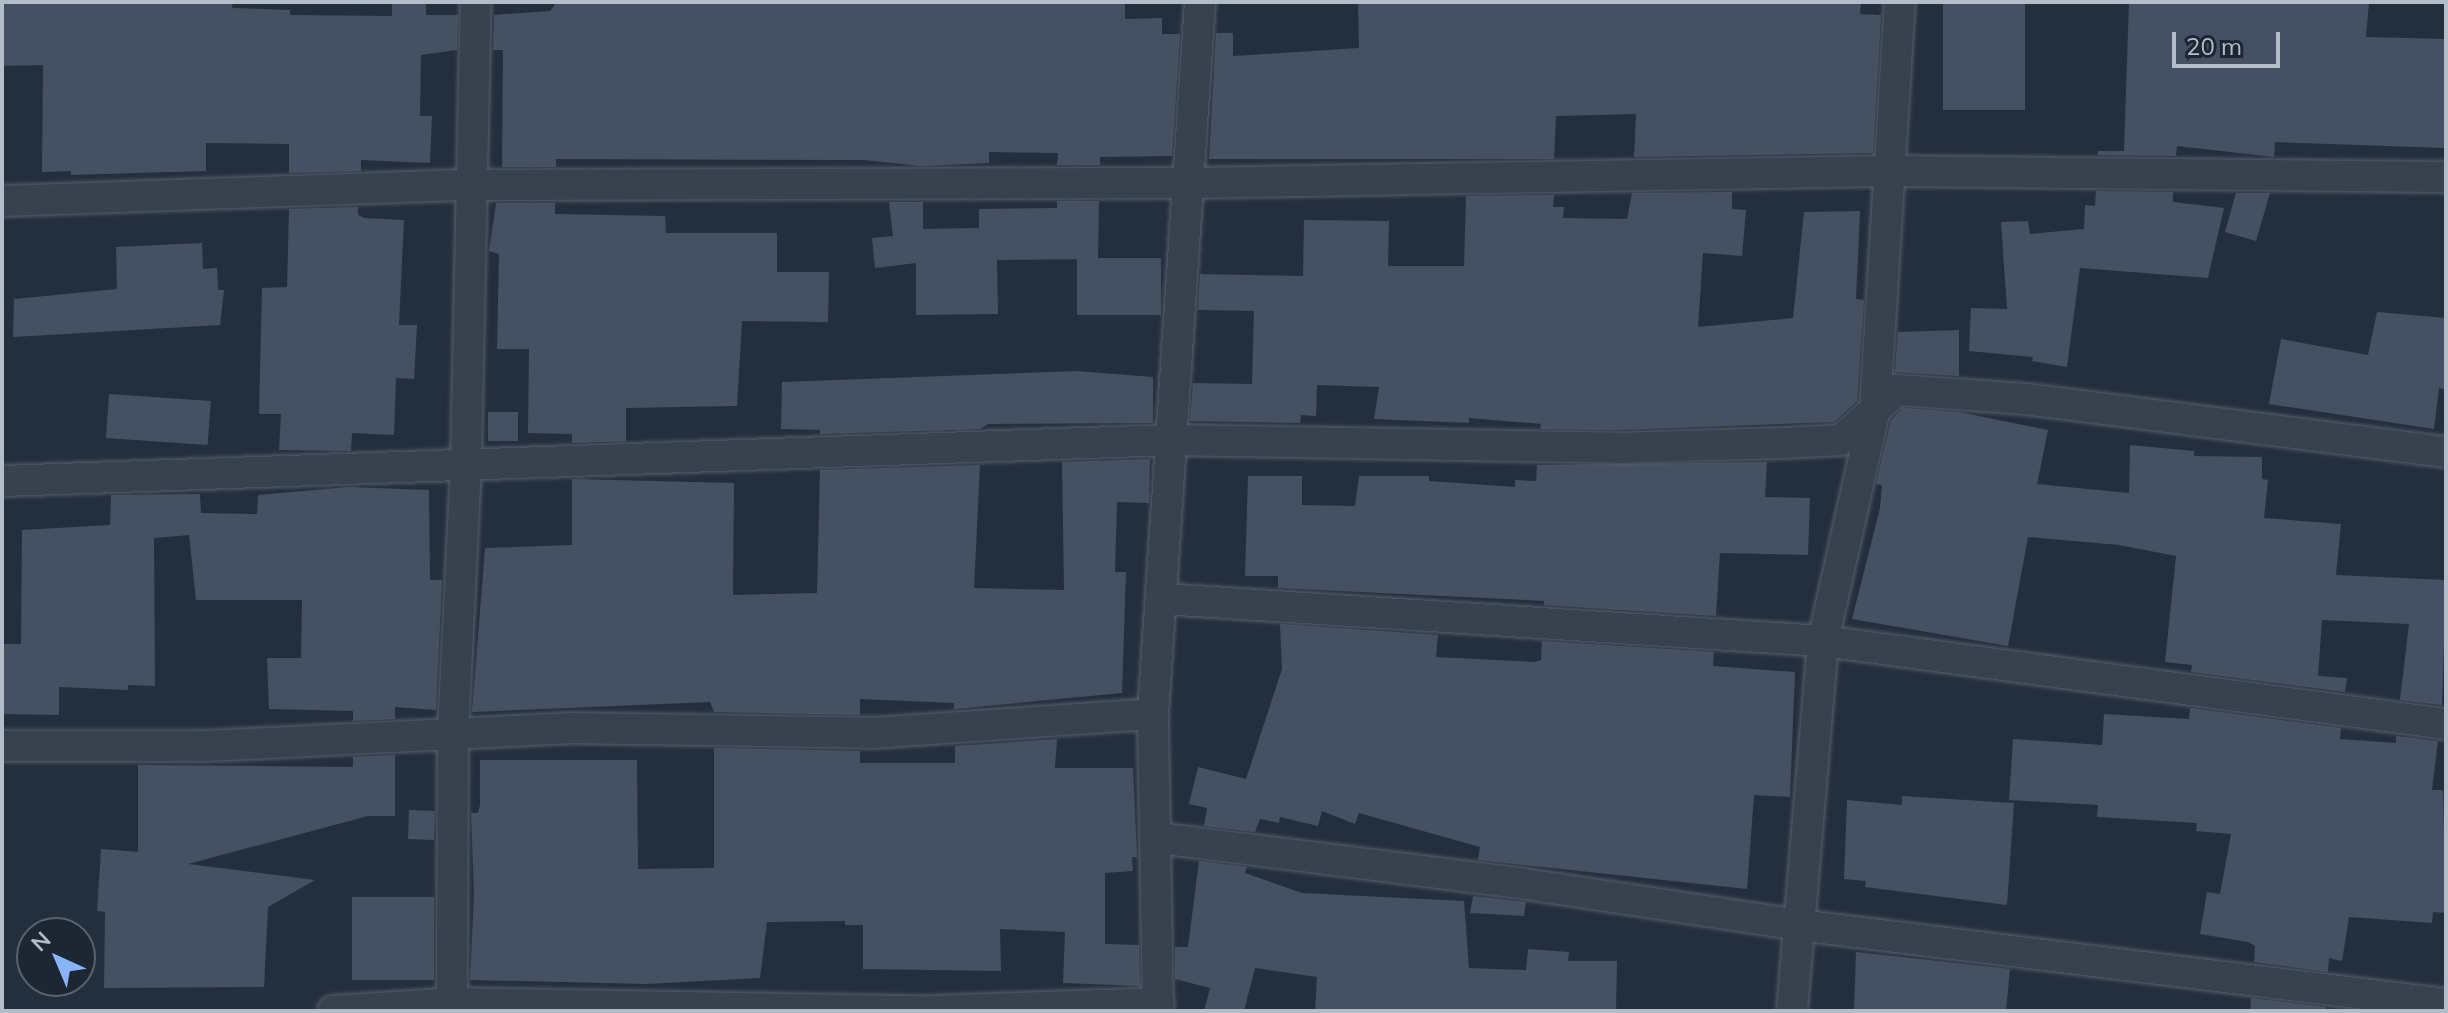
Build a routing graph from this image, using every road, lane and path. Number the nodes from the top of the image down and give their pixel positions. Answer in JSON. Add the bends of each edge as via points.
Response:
{"nodes":[{"id":1,"x":476,"y":2,"type":"edge"},
{"id":2,"x":1200,"y":2,"type":"edge"},
{"id":3,"x":1900,"y":2,"type":"edge"},
{"id":4,"x":1886,"y":171,"type":"junction"},
{"id":5,"x":2446,"y":177,"type":"edge"},
{"id":6,"x":1191,"y":183,"type":"junction"},
{"id":7,"x":469,"y":185,"type":"junction"},
{"id":8,"x":2,"y":201,"type":"edge"},
{"id":9,"x":1875,"y":408,"type":"junction"},
{"id":10,"x":1172,"y":440,"type":"junction"},
{"id":11,"x":2446,"y":452,"type":"edge"},
{"id":12,"x":466,"y":463,"type":"junction"},
{"id":13,"x":2,"y":481,"type":"edge"},
{"id":14,"x":1163,"y":599,"type":"junction"},
{"id":15,"x":1823,"y":641,"type":"junction"},
{"id":16,"x":1153,"y":714,"type":"junction"},
{"id":17,"x":2446,"y":724,"type":"edge"},
{"id":18,"x":453,"y":732,"type":"junction"},
{"id":19,"x":2,"y":746,"type":"edge"},
{"id":20,"x":1158,"y":838,"type":"junction"},
{"id":21,"x":1798,"y":925,"type":"junction"},
{"id":22,"x":2446,"y":1004,"type":"edge"},
{"id":23,"x":451,"y":1007,"type":"edge"},
{"id":24,"x":1159,"y":1007,"type":"edge"},
{"id":25,"x":333,"y":1011,"type":"edge"},
{"id":26,"x":1792,"y":1011,"type":"edge"}],
"edges":[{"from":1,"to":7,"type":"street"},
{"from":2,"to":6,"type":"street"},
{"from":3,"to":4,"type":"street"},
{"from":4,"to":5,"type":"street"},
{"from":4,"to":6,"type":"street"},
{"from":4,"to":9,"type":"street"},
{"from":6,"to":7,"type":"street"},
{"from":6,"to":10,"type":"street"},
{"from":7,"to":8,"type":"street"},
{"from":7,"to":12,"type":"street"},
{"from":9,"to":10,"type":"street","via":[[1841,440],[1784,443],[1619,448]]},
{"from":9,"to":11,"type":"street","via":[[1897,390],[2026,399]]},
{"from":9,"to":15,"type":"street"},
{"from":10,"to":12,"type":"street"},
{"from":10,"to":14,"type":"street"},
{"from":12,"to":13,"type":"street"},
{"from":12,"to":18,"type":"street"},
{"from":14,"to":15,"type":"street"},
{"from":14,"to":16,"type":"street"},
{"from":15,"to":17,"type":"street"},
{"from":15,"to":21,"type":"street"},
{"from":16,"to":18,"type":"street","via":[[873,733]]},
{"from":16,"to":20,"type":"street"},
{"from":18,"to":19,"type":"street","via":[[206,746]]},
{"from":18,"to":23,"type":"street"},
{"from":20,"to":21,"type":"street"},
{"from":20,"to":24,"type":"street"},
{"from":21,"to":22,"type":"street"},
{"from":21,"to":26,"type":"street"},
{"from":23,"to":24,"type":"street"},
{"from":23,"to":25,"type":"street"}]}
